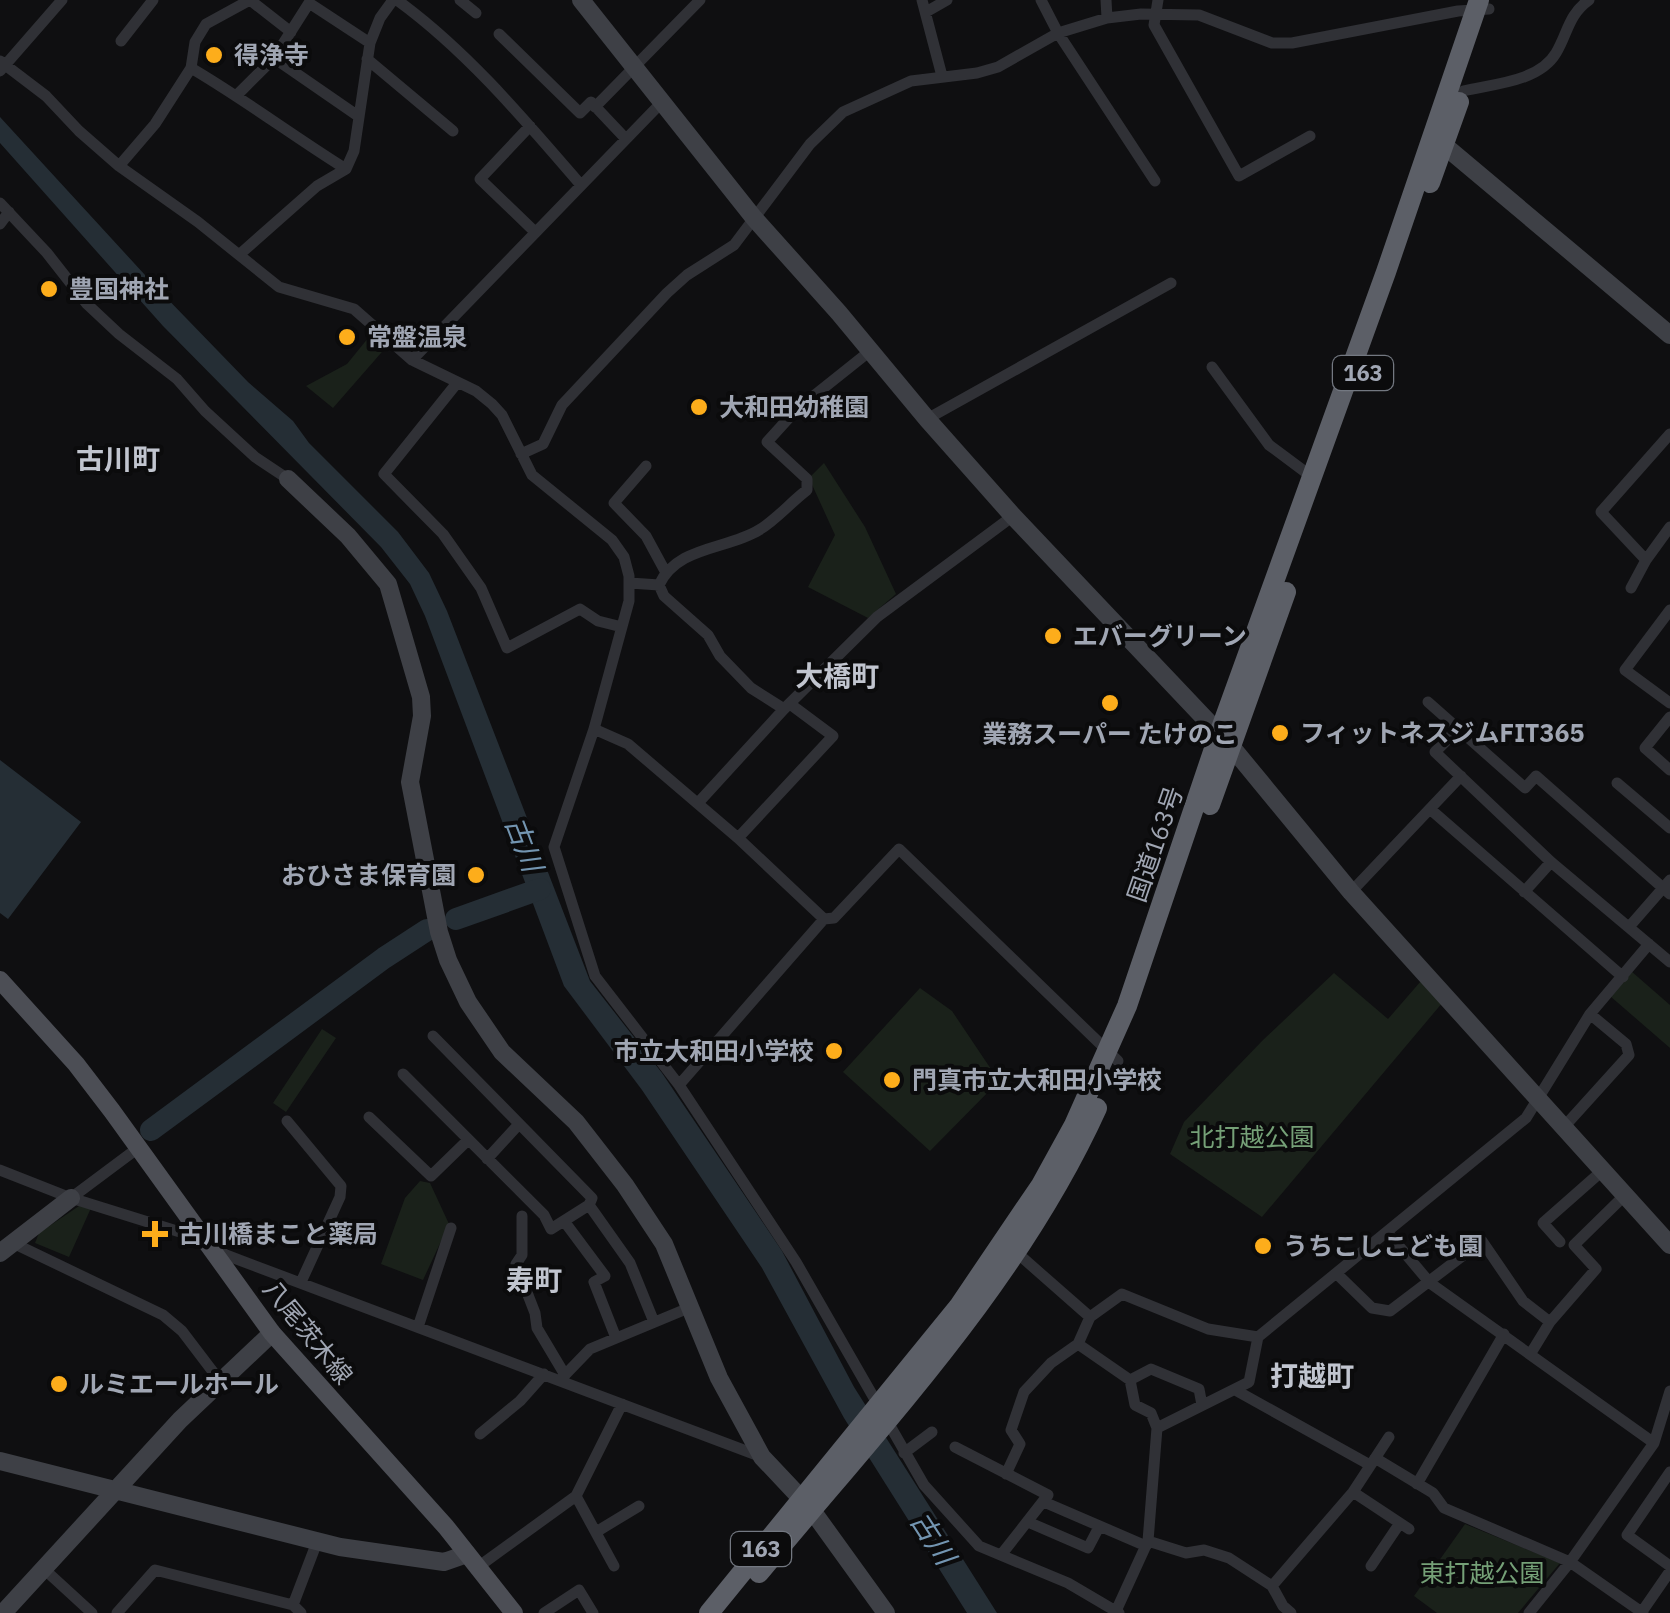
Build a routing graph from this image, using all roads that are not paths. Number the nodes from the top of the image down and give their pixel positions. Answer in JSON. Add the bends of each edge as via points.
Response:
{"nodes":[{"id":1,"x":62,"y":0,"type":"edge"},
{"id":2,"x":153,"y":0,"type":"edge"},
{"id":3,"x":250,"y":0,"type":"edge"},
{"id":4,"x":395,"y":0,"type":"edge"},
{"id":5,"x":460,"y":0,"type":"edge"},
{"id":6,"x":581,"y":0,"type":"edge"},
{"id":7,"x":700,"y":0,"type":"edge"},
{"id":8,"x":947,"y":0,"type":"edge"},
{"id":9,"x":1041,"y":0,"type":"edge"},
{"id":10,"x":1106,"y":0,"type":"edge"},
{"id":11,"x":1158,"y":0,"type":"edge"},
{"id":12,"x":1589,"y":0,"type":"edge"},
{"id":13,"x":1484,"y":5,"type":"edge"},
{"id":14,"x":924,"y":6,"type":"edge"},
{"id":15,"x":476,"y":13,"type":"dead end"},
{"id":16,"x":1154,"y":14,"type":"junction"},
{"id":17,"x":1108,"y":18,"type":"junction"},
{"id":18,"x":291,"y":32,"type":"junction"},
{"id":19,"x":1058,"y":33,"type":"junction"},
{"id":20,"x":499,"y":34,"type":"dead end"},
{"id":21,"x":121,"y":41,"type":"dead end"},
{"id":22,"x":370,"y":43,"type":"junction"},
{"id":23,"x":274,"y":58,"type":"junction"},
{"id":24,"x":367,"y":58,"type":"junction"},
{"id":25,"x":1,"y":65,"type":"edge"},
{"id":26,"x":191,"y":68,"type":"junction"},
{"id":27,"x":635,"y":68,"type":"junction"},
{"id":28,"x":942,"y":76,"type":"junction"},
{"id":29,"x":1462,"y":91,"type":"junction"},
{"id":30,"x":237,"y":94,"type":"junction"},
{"id":31,"x":663,"y":101,"type":"junction"},
{"id":32,"x":595,"y":107,"type":"junction"},
{"id":33,"x":358,"y":116,"type":"junction"},
{"id":34,"x":530,"y":126,"type":"junction"},
{"id":35,"x":453,"y":131,"type":"dead end"},
{"id":36,"x":1310,"y":136,"type":"dead end"},
{"id":37,"x":626,"y":138,"type":"junction"},
{"id":38,"x":1438,"y":140,"type":"junction"},
{"id":39,"x":119,"y":166,"type":"junction"},
{"id":40,"x":346,"y":169,"type":"junction"},
{"id":41,"x":1154,"y":181,"type":"dead end"},
{"id":42,"x":580,"y":184,"type":"junction"},
{"id":43,"x":4,"y":208,"type":"edge"},
{"id":44,"x":754,"y":218,"type":"junction"},
{"id":45,"x":0,"y":224,"type":"edge"},
{"id":46,"x":534,"y":231,"type":"junction"},
{"id":47,"x":240,"y":254,"type":"junction"},
{"id":48,"x":1171,"y":283,"type":"dead end"},
{"id":49,"x":1670,"y":334,"type":"edge"},
{"id":50,"x":870,"y":350,"type":"junction"},
{"id":51,"x":412,"y":360,"type":"junction"},
{"id":52,"x":1212,"y":367,"type":"dead end"},
{"id":53,"x":457,"y":383,"type":"junction"},
{"id":54,"x":927,"y":420,"type":"junction"},
{"id":55,"x":1670,"y":434,"type":"edge"},
{"id":56,"x":522,"y":454,"type":"junction"},
{"id":57,"x":646,"y":466,"type":"dead end"},
{"id":58,"x":1312,"y":477,"type":"junction"},
{"id":59,"x":288,"y":479,"type":"joint"},
{"id":60,"x":1013,"y":516,"type":"junction"},
{"id":61,"x":1670,"y":527,"type":"edge"},
{"id":62,"x":1646,"y":560,"type":"junction"},
{"id":63,"x":666,"y":571,"type":"junction"},
{"id":64,"x":630,"y":582,"type":"junction"},
{"id":65,"x":659,"y":585,"type":"junction"},
{"id":66,"x":1631,"y":588,"type":"dead end"},
{"id":67,"x":1668,"y":616,"type":"edge"},
{"id":68,"x":622,"y":628,"type":"junction"},
{"id":69,"x":1428,"y":702,"type":"dead end"},
{"id":70,"x":1670,"y":703,"type":"edge"},
{"id":71,"x":787,"y":707,"type":"junction"},
{"id":72,"x":1670,"y":718,"type":"edge"},
{"id":73,"x":594,"y":729,"type":"junction"},
{"id":74,"x":1458,"y":729,"type":"junction"},
{"id":75,"x":1224,"y":740,"type":"junction"},
{"id":76,"x":1670,"y":770,"type":"edge"},
{"id":77,"x":1461,"y":776,"type":"junction"},
{"id":78,"x":1617,"y":783,"type":"dead end"},
{"id":79,"x":698,"y":803,"type":"junction"},
{"id":80,"x":1430,"y":808,"type":"junction"},
{"id":81,"x":1670,"y":828,"type":"edge"},
{"id":82,"x":738,"y":838,"type":"junction"},
{"id":83,"x":1551,"y":862,"type":"junction"},
{"id":84,"x":1668,"y":887,"type":"edge"},
{"id":85,"x":1351,"y":892,"type":"junction"},
{"id":86,"x":1524,"y":892,"type":"junction"},
{"id":87,"x":824,"y":919,"type":"junction"},
{"id":88,"x":1630,"y":927,"type":"junction"},
{"id":89,"x":1649,"y":944,"type":"junction"},
{"id":90,"x":1670,"y":962,"type":"edge"},
{"id":91,"x":1623,"y":977,"type":"junction"},
{"id":92,"x":4,"y":991,"type":"edge"},
{"id":93,"x":1590,"y":1014,"type":"junction"},
{"id":94,"x":433,"y":1036,"type":"dead end"},
{"id":95,"x":1113,"y":1056,"type":"junction"},
{"id":96,"x":404,"y":1074,"type":"dead end"},
{"id":97,"x":678,"y":1084,"type":"junction"},
{"id":98,"x":1540,"y":1098,"type":"junction"},
{"id":99,"x":369,"y":1117,"type":"dead end"},
{"id":100,"x":287,"y":1120,"type":"dead end"},
{"id":101,"x":519,"y":1124,"type":"junction"},
{"id":102,"x":1563,"y":1128,"type":"junction"},
{"id":103,"x":468,"y":1140,"type":"junction"},
{"id":104,"x":138,"y":1148,"type":"junction"},
{"id":105,"x":487,"y":1159,"type":"junction"},
{"id":106,"x":0,"y":1170,"type":"edge"},
{"id":107,"x":1602,"y":1171,"type":"junction"},
{"id":108,"x":1624,"y":1196,"type":"junction"},
{"id":109,"x":70,"y":1198,"type":"junction"},
{"id":110,"x":588,"y":1204,"type":"junction"},
{"id":111,"x":522,"y":1216,"type":"dead end"},
{"id":112,"x":564,"y":1221,"type":"junction"},
{"id":113,"x":451,"y":1228,"type":"dead end"},
{"id":114,"x":1388,"y":1233,"type":"junction"},
{"id":115,"x":1560,"y":1242,"type":"dead end"},
{"id":116,"x":1670,"y":1244,"type":"edge"},
{"id":117,"x":212,"y":1247,"type":"junction"},
{"id":118,"x":6,"y":1248,"type":"edge"},
{"id":119,"x":1016,"y":1252,"type":"junction"},
{"id":120,"x":1338,"y":1274,"type":"junction"},
{"id":121,"x":301,"y":1282,"type":"junction"},
{"id":122,"x":1430,"y":1283,"type":"junction"},
{"id":123,"x":691,"y":1307,"type":"junction"},
{"id":124,"x":1090,"y":1316,"type":"junction"},
{"id":125,"x":654,"y":1322,"type":"junction"},
{"id":126,"x":1550,"y":1322,"type":"junction"},
{"id":127,"x":418,"y":1327,"type":"junction"},
{"id":128,"x":272,"y":1333,"type":"junction"},
{"id":129,"x":1504,"y":1334,"type":"junction"},
{"id":130,"x":616,"y":1338,"type":"junction"},
{"id":131,"x":1258,"y":1338,"type":"junction"},
{"id":132,"x":1078,"y":1344,"type":"junction"},
{"id":133,"x":1531,"y":1353,"type":"junction"},
{"id":134,"x":544,"y":1374,"type":"junction"},
{"id":135,"x":563,"y":1378,"type":"junction"},
{"id":136,"x":1130,"y":1380,"type":"junction"},
{"id":137,"x":220,"y":1381,"type":"junction"},
{"id":138,"x":1237,"y":1391,"type":"junction"},
{"id":139,"x":1670,"y":1391,"type":"edge"},
{"id":140,"x":622,"y":1404,"type":"junction"},
{"id":141,"x":1202,"y":1405,"type":"junction"},
{"id":142,"x":880,"y":1416,"type":"junction"},
{"id":143,"x":1157,"y":1428,"type":"junction"},
{"id":144,"x":932,"y":1432,"type":"dead end"},
{"id":145,"x":480,"y":1434,"type":"dead end"},
{"id":146,"x":1389,"y":1436,"type":"dead end"},
{"id":147,"x":1656,"y":1439,"type":"junction"},
{"id":148,"x":1670,"y":1445,"type":"edge"},
{"id":149,"x":955,"y":1446,"type":"dead end"},
{"id":150,"x":904,"y":1454,"type":"junction"},
{"id":151,"x":762,"y":1457,"type":"junction"},
{"id":152,"x":0,"y":1461,"type":"edge"},
{"id":153,"x":1373,"y":1462,"type":"junction"},
{"id":154,"x":1670,"y":1472,"type":"edge"},
{"id":155,"x":1006,"y":1474,"type":"junction"},
{"id":156,"x":1417,"y":1484,"type":"junction"},
{"id":157,"x":115,"y":1490,"type":"junction"},
{"id":158,"x":1353,"y":1492,"type":"junction"},
{"id":159,"x":576,"y":1496,"type":"junction"},
{"id":160,"x":812,"y":1498,"type":"junction"},
{"id":161,"x":1044,"y":1502,"type":"junction"},
{"id":162,"x":638,"y":1506,"type":"dead end"},
{"id":163,"x":1028,"y":1522,"type":"junction"},
{"id":164,"x":1099,"y":1527,"type":"junction"},
{"id":165,"x":596,"y":1532,"type":"junction"},
{"id":166,"x":316,"y":1542,"type":"junction"},
{"id":167,"x":1147,"y":1543,"type":"junction"},
{"id":168,"x":1000,"y":1555,"type":"junction"},
{"id":169,"x":473,"y":1561,"type":"junction"},
{"id":170,"x":1570,"y":1562,"type":"junction"},
{"id":171,"x":614,"y":1566,"type":"dead end"},
{"id":172,"x":1371,"y":1566,"type":"dead end"},
{"id":173,"x":44,"y":1569,"type":"junction"},
{"id":174,"x":1670,"y":1569,"type":"edge"},
{"id":175,"x":1272,"y":1586,"type":"junction"},
{"id":176,"x":297,"y":1609,"type":"edge"},
{"id":177,"x":1284,"y":1611,"type":"edge"},
{"id":178,"x":1118,"y":1612,"type":"edge"},
{"id":179,"x":3,"y":1613,"type":"edge"},
{"id":180,"x":92,"y":1613,"type":"edge"},
{"id":181,"x":117,"y":1613,"type":"edge"},
{"id":182,"x":514,"y":1613,"type":"edge"},
{"id":183,"x":544,"y":1613,"type":"edge"},
{"id":184,"x":593,"y":1613,"type":"edge"},
{"id":185,"x":709,"y":1613,"type":"edge"},
{"id":186,"x":726,"y":1613,"type":"edge"},
{"id":187,"x":886,"y":1613,"type":"edge"},
{"id":188,"x":1529,"y":1613,"type":"edge"},
{"id":189,"x":1642,"y":1613,"type":"edge"}],
"edges":[{"from":1,"to":25,"type":"street"},
{"from":2,"to":21,"type":"street"},
{"from":3,"to":18,"type":"street"},
{"from":3,"to":26,"type":"street","via":[[206,24]]},
{"from":4,"to":22,"type":"street"},
{"from":4,"to":34,"type":"street","via":[[466,58]]},
{"from":5,"to":15,"type":"street"},
{"from":6,"to":27,"type":"street"},
{"from":7,"to":27,"type":"street"},
{"from":8,"to":14,"type":"street"},
{"from":9,"to":19,"type":"street"},
{"from":10,"to":17,"type":"street"},
{"from":11,"to":16,"type":"street"},
{"from":12,"to":29,"type":"street","via":[[1577,8],[1555,56],[1530,75]]},
{"from":13,"to":16,"type":"street","via":[[1292,43],[1272,43],[1199,15]]},
{"from":13,"to":29,"type":"highway","name":"国道163号","number":"163"},
{"from":13,"to":38,"type":"highway","name":"国道163号","number":"163"},
{"from":14,"to":28,"type":"street"},
{"from":16,"to":17,"type":"street"},
{"from":16,"to":36,"type":"street","via":[[1154,25],[1239,176]]},
{"from":17,"to":19,"type":"street"},
{"from":18,"to":22,"type":"street","via":[[310,3]]},
{"from":18,"to":23,"type":"street"},
{"from":19,"to":28,"type":"street","via":[[998,66]]},
{"from":19,"to":41,"type":"street"},
{"from":20,"to":32,"type":"street","via":[[580,113],[590,102]]},
{"from":22,"to":24,"type":"street"},
{"from":23,"to":30,"type":"street"},
{"from":23,"to":33,"type":"street"},
{"from":24,"to":33,"type":"street"},
{"from":24,"to":35,"type":"street"},
{"from":25,"to":39,"type":"street","via":[[46,96]]},
{"from":26,"to":30,"type":"street"},
{"from":26,"to":39,"type":"street"},
{"from":27,"to":31,"type":"street"},
{"from":27,"to":32,"type":"street"},
{"from":28,"to":44,"type":"street","via":[[911,81],[843,112]]},
{"from":29,"to":38,"type":"highway","name":"国道163号","number":"163"},
{"from":30,"to":40,"type":"street"},
{"from":31,"to":37,"type":"street"},
{"from":31,"to":44,"type":"street"},
{"from":32,"to":37,"type":"street"},
{"from":33,"to":40,"type":"street"},
{"from":34,"to":42,"type":"street"},
{"from":34,"to":46,"type":"street","via":[[480,179]]},
{"from":37,"to":42,"type":"street"},
{"from":38,"to":49,"type":"street"},
{"from":38,"to":58,"type":"highway","name":"国道163号","number":"163"},
{"from":38,"to":75,"type":"highway","name":"国道163号","number":"163"},
{"from":39,"to":47,"type":"street"},
{"from":40,"to":47,"type":"street"},
{"from":42,"to":46,"type":"street"},
{"from":43,"to":45,"type":"street"},
{"from":43,"to":59,"type":"street","via":[[119,334]]},
{"from":44,"to":50,"type":"street"},
{"from":44,"to":56,"type":"street","via":[[734,244],[667,292],[562,405],[542,444]]},
{"from":46,"to":51,"type":"street"},
{"from":47,"to":51,"type":"street","via":[[279,287],[354,308]]},
{"from":48,"to":54,"type":"street"},
{"from":50,"to":54,"type":"street"},
{"from":50,"to":63,"type":"street","via":[[767,442],[807,479],[807,490],[758,531],[700,550]]},
{"from":51,"to":53,"type":"street"},
{"from":52,"to":58,"type":"street","via":[[1269,445]]},
{"from":53,"to":56,"type":"street","via":[[502,415]]},
{"from":53,"to":68,"type":"street","via":[[384,474],[443,534],[482,588],[507,648],[580,609]]},
{"from":54,"to":60,"type":"street"},
{"from":55,"to":62,"type":"street","via":[[1602,512]]},
{"from":56,"to":64,"type":"street","via":[[532,475],[612,540]]},
{"from":57,"to":63,"type":"street","via":[[614,503],[646,536]]},
{"from":58,"to":75,"type":"highway","name":"国道163号","number":"163"},
{"from":59,"to":123,"type":"street","via":[[388,584],[420,697],[410,782],[439,932],[456,978],[502,1052],[576,1122],[625,1185],[664,1244]]},
{"from":60,"to":71,"type":"street","via":[[877,617]]},
{"from":60,"to":75,"type":"street"},
{"from":61,"to":62,"type":"street"},
{"from":62,"to":66,"type":"street"},
{"from":63,"to":65,"type":"street"},
{"from":64,"to":65,"type":"street"},
{"from":64,"to":68,"type":"street"},
{"from":65,"to":71,"type":"street","via":[[751,688]]},
{"from":67,"to":70,"type":"street","via":[[1625,670]]},
{"from":68,"to":73,"type":"street"},
{"from":69,"to":74,"type":"street"},
{"from":71,"to":79,"type":"street"},
{"from":71,"to":82,"type":"street","via":[[832,736]]},
{"from":72,"to":76,"type":"street","via":[[1645,748]]},
{"from":73,"to":79,"type":"street","via":[[628,744]]},
{"from":73,"to":97,"type":"street","via":[[554,847],[595,976]]},
{"from":74,"to":77,"type":"street","via":[[1435,752]]},
{"from":74,"to":84,"type":"street","via":[[1524,788],[1536,776]]},
{"from":75,"to":85,"type":"street"},
{"from":75,"to":95,"type":"highway","name":"国道163号","number":"163"},
{"from":77,"to":80,"type":"street"},
{"from":77,"to":83,"type":"street"},
{"from":78,"to":81,"type":"street"},
{"from":79,"to":82,"type":"street"},
{"from":80,"to":85,"type":"street"},
{"from":80,"to":86,"type":"street"},
{"from":82,"to":87,"type":"street"},
{"from":83,"to":86,"type":"street"},
{"from":83,"to":88,"type":"street"},
{"from":84,"to":88,"type":"street"},
{"from":85,"to":98,"type":"street"},
{"from":86,"to":91,"type":"street"},
{"from":87,"to":95,"type":"street","via":[[834,918],[898,849]]},
{"from":87,"to":97,"type":"street"},
{"from":88,"to":89,"type":"street"},
{"from":89,"to":90,"type":"street"},
{"from":89,"to":91,"type":"street"},
{"from":91,"to":93,"type":"street"},
{"from":92,"to":104,"type":"main road","name":"八尾茨木線","via":[[76,1064]]},
{"from":93,"to":98,"type":"street"},
{"from":93,"to":102,"type":"street","via":[[1626,1044],[1628,1054]]},
{"from":94,"to":101,"type":"street"},
{"from":95,"to":119,"type":"highway","name":"国道163号","number":"163","via":[[1056,1190]]},
{"from":95,"to":142,"type":"highway","name":"国道163号","number":"163","via":[[998,1253]]},
{"from":96,"to":103,"type":"street"},
{"from":97,"to":142,"type":"street","via":[[796,1262]]},
{"from":98,"to":102,"type":"street"},
{"from":98,"to":114,"type":"street","via":[[1526,1118]]},
{"from":99,"to":103,"type":"street","via":[[431,1176]]},
{"from":100,"to":121,"type":"street","via":[[341,1186]]},
{"from":101,"to":105,"type":"street"},
{"from":101,"to":110,"type":"street","via":[[592,1198]]},
{"from":102,"to":107,"type":"street"},
{"from":103,"to":105,"type":"street"},
{"from":104,"to":109,"type":"street"},
{"from":104,"to":117,"type":"main road","name":"八尾茨木線"},
{"from":105,"to":112,"type":"street","via":[[551,1229]]},
{"from":106,"to":109,"type":"street"},
{"from":107,"to":108,"type":"street"},
{"from":107,"to":115,"type":"street","via":[[1543,1223]]},
{"from":108,"to":116,"type":"street"},
{"from":108,"to":126,"type":"street","via":[[1574,1245],[1596,1268]]},
{"from":109,"to":117,"type":"street","via":[[184,1232]]},
{"from":109,"to":118,"type":"street"},
{"from":110,"to":112,"type":"street"},
{"from":110,"to":125,"type":"street","via":[[630,1264]]},
{"from":111,"to":135,"type":"street","via":[[516,1264]]},
{"from":112,"to":130,"type":"street","via":[[605,1276],[594,1282]]},
{"from":113,"to":127,"type":"street"},
{"from":114,"to":120,"type":"street"},
{"from":114,"to":122,"type":"street"},
{"from":117,"to":121,"type":"street"},
{"from":117,"to":128,"type":"main road","name":"八尾茨木線"},
{"from":118,"to":137,"type":"street","via":[[164,1315]]},
{"from":119,"to":124,"type":"street"},
{"from":119,"to":142,"type":"highway","name":"国道163号","number":"163","via":[[972,1314]]},
{"from":120,"to":122,"type":"street","via":[[1372,1308],[1390,1311]]},
{"from":120,"to":131,"type":"street"},
{"from":121,"to":127,"type":"street"},
{"from":122,"to":126,"type":"street","via":[[1482,1242],[1523,1300]]},
{"from":122,"to":129,"type":"street"},
{"from":123,"to":125,"type":"street"},
{"from":123,"to":151,"type":"street","via":[[719,1378]]},
{"from":124,"to":131,"type":"street","via":[[1122,1294],[1208,1329]]},
{"from":124,"to":132,"type":"street"},
{"from":125,"to":130,"type":"street"},
{"from":126,"to":133,"type":"street"},
{"from":127,"to":134,"type":"street"},
{"from":128,"to":137,"type":"street"},
{"from":128,"to":169,"type":"main road","name":"八尾茨木線"},
{"from":129,"to":133,"type":"street"},
{"from":129,"to":156,"type":"street"},
{"from":130,"to":135,"type":"street","via":[[590,1348]]},
{"from":131,"to":138,"type":"street","via":[[1249,1382]]},
{"from":132,"to":136,"type":"street"},
{"from":132,"to":155,"type":"street","via":[[1024,1392],[1011,1430],[1020,1444]]},
{"from":133,"to":147,"type":"street"},
{"from":134,"to":135,"type":"street"},
{"from":134,"to":145,"type":"street"},
{"from":135,"to":140,"type":"street"},
{"from":136,"to":141,"type":"street","via":[[1151,1369],[1198,1389]]},
{"from":136,"to":143,"type":"street","via":[[1135,1405],[1150,1413]]},
{"from":137,"to":157,"type":"street"},
{"from":138,"to":141,"type":"street"},
{"from":138,"to":153,"type":"street"},
{"from":139,"to":147,"type":"street"},
{"from":140,"to":151,"type":"street"},
{"from":140,"to":159,"type":"street"},
{"from":141,"to":143,"type":"street"},
{"from":142,"to":150,"type":"street"},
{"from":142,"to":160,"type":"highway","name":"国道163号","number":"163"},
{"from":143,"to":167,"type":"street"},
{"from":144,"to":150,"type":"street"},
{"from":146,"to":153,"type":"street"},
{"from":147,"to":148,"type":"street"},
{"from":147,"to":170,"type":"street"},
{"from":149,"to":155,"type":"street"},
{"from":150,"to":168,"type":"street","via":[[979,1546]]},
{"from":151,"to":160,"type":"street"},
{"from":152,"to":157,"type":"street"},
{"from":153,"to":156,"type":"street"},
{"from":153,"to":158,"type":"street"},
{"from":154,"to":174,"type":"street","via":[[1627,1535]]},
{"from":155,"to":161,"type":"street","via":[[1048,1495]]},
{"from":156,"to":170,"type":"street","via":[[1444,1508]]},
{"from":157,"to":166,"type":"street"},
{"from":157,"to":173,"type":"street"},
{"from":158,"to":172,"type":"street","via":[[1404,1526]]},
{"from":158,"to":175,"type":"street"},
{"from":159,"to":165,"type":"street"},
{"from":159,"to":169,"type":"street"},
{"from":160,"to":185,"type":"highway","name":"国道163号","number":"163"},
{"from":160,"to":186,"type":"highway","name":"国道163号","number":"163"},
{"from":160,"to":187,"type":"street"},
{"from":161,"to":163,"type":"street"},
{"from":161,"to":164,"type":"street"},
{"from":162,"to":165,"type":"street"},
{"from":163,"to":164,"type":"street","via":[[1088,1548]]},
{"from":163,"to":168,"type":"street"},
{"from":164,"to":167,"type":"street"},
{"from":165,"to":171,"type":"street"},
{"from":166,"to":169,"type":"street"},
{"from":166,"to":176,"type":"street"},
{"from":167,"to":175,"type":"street","via":[[1229,1558]]},
{"from":167,"to":178,"type":"street"},
{"from":168,"to":178,"type":"street"},
{"from":169,"to":182,"type":"main road","name":"八尾茨木線"},
{"from":170,"to":188,"type":"street"},
{"from":170,"to":189,"type":"street"},
{"from":173,"to":179,"type":"street"},
{"from":173,"to":180,"type":"street"},
{"from":174,"to":189,"type":"street"},
{"from":175,"to":177,"type":"street"},
{"from":176,"to":181,"type":"street","via":[[155,1570]]},
{"from":183,"to":184,"type":"street","via":[[578,1590]]}]}
